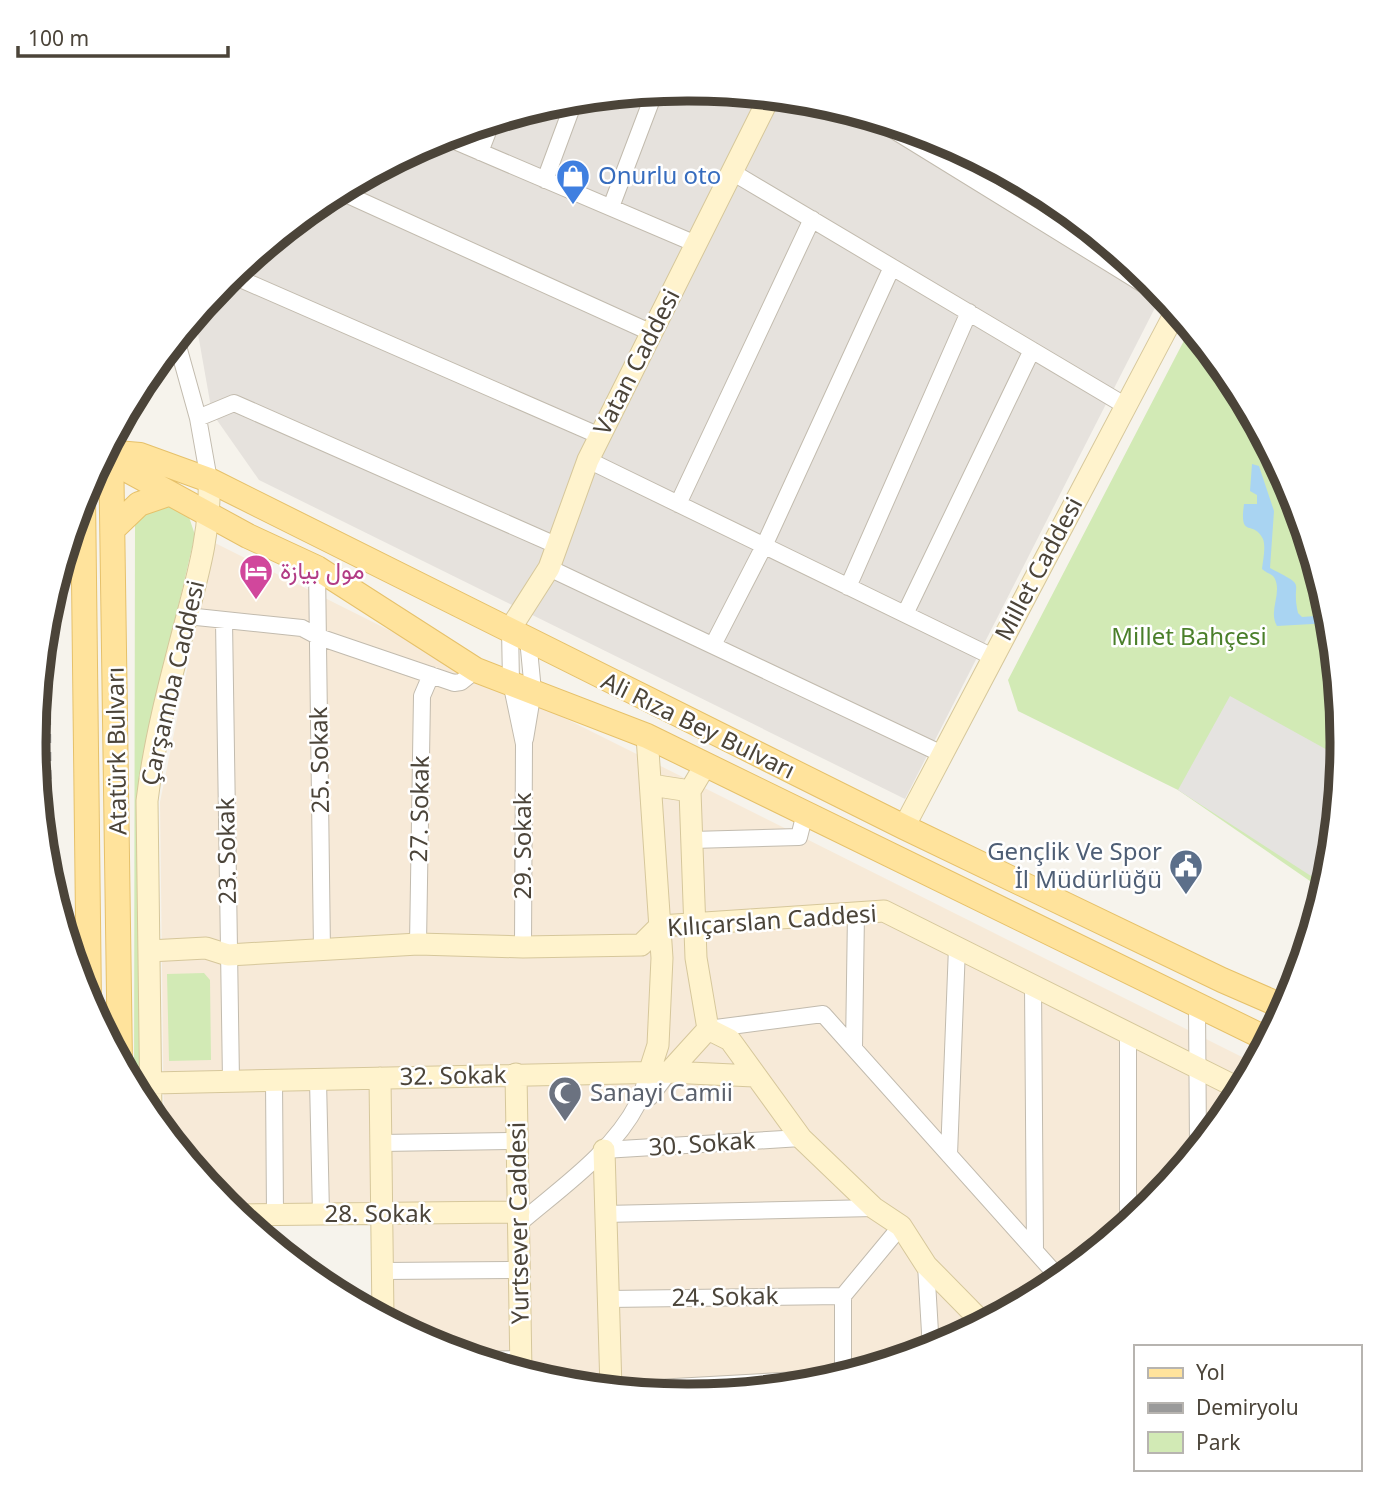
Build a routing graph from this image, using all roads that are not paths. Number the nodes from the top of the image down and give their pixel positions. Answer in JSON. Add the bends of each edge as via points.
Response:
{"nodes":[{"id":1,"x":651,"y":102,"type":"edge"},
{"id":2,"x":765,"y":105,"type":"edge"},
{"id":3,"x":570,"y":112,"type":"edge"},
{"id":4,"x":487,"y":133,"type":"edge"},
{"id":5,"x":912,"y":141,"type":"edge"},
{"id":6,"x":459,"y":143,"type":"edge"},
{"id":7,"x":480,"y":152,"type":"junction"},
{"id":8,"x":732,"y":172,"type":"junction"},
{"id":9,"x":545,"y":180,"type":"junction"},
{"id":10,"x":351,"y":197,"type":"edge"},
{"id":11,"x":611,"y":208,"type":"junction"},
{"id":12,"x":812,"y":219,"type":"junction"},
{"id":13,"x":696,"y":244,"type":"junction"},
{"id":14,"x":892,"y":267,"type":"junction"},
{"id":15,"x":1123,"y":272,"type":"edge"},
{"id":16,"x":243,"y":280,"type":"edge"},
{"id":17,"x":968,"y":312,"type":"junction"},
{"id":18,"x":1171,"y":320,"type":"edge"},
{"id":19,"x":652,"y":332,"type":"junction"},
{"id":20,"x":1032,"y":349,"type":"junction"},
{"id":21,"x":179,"y":351,"type":"edge"},
{"id":22,"x":1126,"y":405,"type":"junction"},
{"id":23,"x":198,"y":418,"type":"junction"},
{"id":24,"x":600,"y":436,"type":"junction"},
{"id":25,"x":117,"y":450,"type":"edge"},
{"id":26,"x":115,"y":454,"type":"edge"},
{"id":27,"x":588,"y":460,"type":"junction"},
{"id":28,"x":110,"y":463,"type":"edge"},
{"id":29,"x":209,"y":480,"type":"junction"},
{"id":30,"x":168,"y":494,"type":"junction"},
{"id":31,"x":678,"y":504,"type":"junction"},
{"id":32,"x":210,"y":513,"type":"junction"},
{"id":33,"x":83,"y":527,"type":"edge"},
{"id":34,"x":115,"y":527,"type":"junction"},
{"id":35,"x":558,"y":546,"type":"junction"},
{"id":36,"x":764,"y":546,"type":"junction"},
{"id":37,"x":317,"y":568,"type":"junction"},
{"id":38,"x":546,"y":574,"type":"junction"},
{"id":39,"x":848,"y":587,"type":"junction"},
{"id":40,"x":905,"y":614,"type":"junction"},
{"id":41,"x":187,"y":615,"type":"junction"},
{"id":42,"x":225,"y":621,"type":"junction"},
{"id":43,"x":519,"y":634,"type":"junction"},
{"id":44,"x":319,"y":637,"type":"junction"},
{"id":45,"x":713,"y":645,"type":"junction"},
{"id":46,"x":993,"y":657,"type":"junction"},
{"id":47,"x":475,"y":670,"type":"junction"},
{"id":48,"x":431,"y":675,"type":"junction"},
{"id":49,"x":510,"y":682,"type":"junction"},
{"id":50,"x":533,"y":691,"type":"junction"},
{"id":51,"x":647,"y":736,"type":"junction"},
{"id":52,"x":524,"y":744,"type":"junction"},
{"id":53,"x":942,"y":754,"type":"junction"},
{"id":54,"x":706,"y":764,"type":"junction"},
{"id":55,"x":651,"y":785,"type":"junction"},
{"id":56,"x":690,"y":791,"type":"junction"},
{"id":57,"x":804,"y":813,"type":"junction"},
{"id":58,"x":904,"y":827,"type":"junction"},
{"id":59,"x":692,"y":840,"type":"junction"},
{"id":60,"x":856,"y":913,"type":"junction"},
{"id":61,"x":695,"y":924,"type":"junction"},
{"id":62,"x":660,"y":926,"type":"junction"},
{"id":63,"x":418,"y":944,"type":"junction"},
{"id":64,"x":641,"y":945,"type":"junction"},
{"id":65,"x":523,"y":947,"type":"junction"},
{"id":66,"x":957,"y":947,"type":"junction"},
{"id":67,"x":323,"y":951,"type":"junction"},
{"id":68,"x":228,"y":955,"type":"junction"},
{"id":69,"x":149,"y":958,"type":"junction"},
{"id":70,"x":662,"y":958,"type":"junction"},
{"id":71,"x":696,"y":958,"type":"junction"},
{"id":72,"x":89,"y":973,"type":"edge"},
{"id":73,"x":1033,"y":985,"type":"junction"},
{"id":74,"x":1274,"y":1003,"type":"edge"},
{"id":75,"x":1196,"y":1004,"type":"junction"},
{"id":76,"x":708,"y":1029,"type":"junction"},
{"id":77,"x":1128,"y":1033,"type":"junction"},
{"id":78,"x":1258,"y":1035,"type":"edge"},
{"id":79,"x":120,"y":1040,"type":"edge"},
{"id":80,"x":854,"y":1048,"type":"junction"},
{"id":81,"x":1197,"y":1067,"type":"junction"},
{"id":82,"x":659,"y":1073,"type":"junction"},
{"id":83,"x":516,"y":1074,"type":"junction"},
{"id":84,"x":754,"y":1076,"type":"junction"},
{"id":85,"x":380,"y":1078,"type":"junction"},
{"id":86,"x":318,"y":1080,"type":"junction"},
{"id":87,"x":231,"y":1081,"type":"junction"},
{"id":88,"x":274,"y":1081,"type":"junction"},
{"id":89,"x":152,"y":1083,"type":"junction"},
{"id":90,"x":1230,"y":1084,"type":"edge"},
{"id":91,"x":152,"y":1096,"type":"edge"},
{"id":92,"x":1198,"y":1132,"type":"edge"},
{"id":93,"x":801,"y":1138,"type":"junction"},
{"id":94,"x":518,"y":1141,"type":"junction"},
{"id":95,"x":381,"y":1143,"type":"junction"},
{"id":96,"x":604,"y":1150,"type":"junction"},
{"id":97,"x":950,"y":1155,"type":"junction"},
{"id":98,"x":874,"y":1208,"type":"junction"},
{"id":99,"x":1128,"y":1209,"type":"edge"},
{"id":100,"x":275,"y":1214,"type":"junction"},
{"id":101,"x":321,"y":1214,"type":"junction"},
{"id":102,"x":380,"y":1214,"type":"junction"},
{"id":103,"x":604,"y":1214,"type":"junction"},
{"id":104,"x":253,"y":1215,"type":"edge"},
{"id":105,"x":520,"y":1217,"type":"junction"},
{"id":106,"x":901,"y":1226,"type":"junction"},
{"id":107,"x":1034,"y":1251,"type":"junction"},
{"id":108,"x":926,"y":1265,"type":"junction"},
{"id":109,"x":520,"y":1270,"type":"junction"},
{"id":110,"x":1052,"y":1270,"type":"edge"},
{"id":111,"x":382,"y":1271,"type":"junction"},
{"id":112,"x":843,"y":1296,"type":"junction"},
{"id":113,"x":608,"y":1298,"type":"junction"},
{"id":114,"x":383,"y":1307,"type":"edge"},
{"id":115,"x":975,"y":1316,"type":"edge"},
{"id":116,"x":930,"y":1337,"type":"edge"},
{"id":117,"x":521,"y":1363,"type":"edge"},
{"id":118,"x":843,"y":1365,"type":"edge"},
{"id":119,"x":611,"y":1380,"type":"edge"}],
"edges":[{"from":1,"to":11,"type":"street"},
{"from":2,"to":8,"type":"street","name":"Vatan Caddesi"},
{"from":3,"to":9,"type":"street"},
{"from":4,"to":7,"type":"street"},
{"from":5,"to":15,"type":"street"},
{"from":6,"to":7,"type":"street"},
{"from":7,"to":9,"type":"street"},
{"from":8,"to":12,"type":"street"},
{"from":8,"to":13,"type":"street","name":"Vatan Caddesi"},
{"from":9,"to":11,"type":"street"},
{"from":10,"to":19,"type":"street"},
{"from":11,"to":13,"type":"street"},
{"from":12,"to":14,"type":"street"},
{"from":12,"to":31,"type":"street"},
{"from":13,"to":19,"type":"street","name":"Vatan Caddesi"},
{"from":14,"to":17,"type":"street"},
{"from":14,"to":36,"type":"street"},
{"from":16,"to":24,"type":"street"},
{"from":17,"to":20,"type":"street"},
{"from":17,"to":39,"type":"street"},
{"from":18,"to":22,"type":"street","name":"Millet Caddesi"},
{"from":19,"to":24,"type":"street","name":"Vatan Caddesi"},
{"from":20,"to":22,"type":"street"},
{"from":20,"to":40,"type":"street"},
{"from":21,"to":23,"type":"street","name":"Çarşamba Caddesi"},
{"from":22,"to":46,"type":"street","name":"Millet Caddesi"},
{"from":23,"to":29,"type":"street","name":"Çarşamba Caddesi"},
{"from":23,"to":35,"type":"street","via":[[234,403]]},
{"from":24,"to":27,"type":"street","name":"Vatan Caddesi"},
{"from":25,"to":29,"type":"main road","name":"Ali Rıza Bey Bulvarı"},
{"from":26,"to":30,"type":"main road","name":"Ali Rıza Bey Bulvarı","via":[[131,472]]},
{"from":27,"to":31,"type":"street"},
{"from":27,"to":35,"type":"street","name":"Vatan Caddesi"},
{"from":28,"to":34,"type":"main road","name":"Atatürk Bulvarı"},
{"from":29,"to":32,"type":"street","name":"Çarşamba Caddesi"},
{"from":29,"to":43,"type":"main road","name":"Ali Rıza Bey Bulvarı"},
{"from":30,"to":32,"type":"main road","name":"Ali Rıza Bey Bulvarı"},
{"from":30,"to":34,"type":"main road","via":[[139,504]]},
{"from":31,"to":36,"type":"street"},
{"from":32,"to":37,"type":"main road","name":"Ali Rıza Bey Bulvarı"},
{"from":32,"to":41,"type":"street","name":"Çarşamba Caddesi"},
{"from":33,"to":72,"type":"main road","name":"Atatürk Bulvarı"},
{"from":34,"to":79,"type":"main road","name":"Atatürk Bulvarı"},
{"from":35,"to":38,"type":"street","name":"Vatan Caddesi"},
{"from":36,"to":39,"type":"street"},
{"from":36,"to":45,"type":"street"},
{"from":37,"to":44,"type":"street","name":"25. Sokak"},
{"from":37,"to":47,"type":"main road","name":"Ali Rıza Bey Bulvarı"},
{"from":38,"to":43,"type":"street","name":"Vatan Caddesi"},
{"from":38,"to":45,"type":"street"},
{"from":39,"to":40,"type":"street"},
{"from":40,"to":46,"type":"street"},
{"from":41,"to":42,"type":"street"},
{"from":41,"to":69,"type":"street","name":"Çarşamba Caddesi","via":[[153,750],[147,801]]},
{"from":42,"to":44,"type":"street","via":[[302,628]]},
{"from":42,"to":68,"type":"street","name":"23. Sokak"},
{"from":43,"to":49,"type":"street"},
{"from":43,"to":50,"type":"street"},
{"from":43,"to":58,"type":"main road","name":"Ali Rıza Bey Bulvarı"},
{"from":44,"to":48,"type":"street"},
{"from":44,"to":67,"type":"street","name":"25. Sokak"},
{"from":45,"to":53,"type":"street"},
{"from":46,"to":53,"type":"street","name":"Millet Caddesi"},
{"from":47,"to":48,"type":"street","via":[[454,683]]},
{"from":47,"to":49,"type":"main road","name":"Ali Rıza Bey Bulvarı"},
{"from":48,"to":63,"type":"street","name":"27. Sokak","via":[[422,696]]},
{"from":49,"to":50,"type":"main road","name":"Ali Rıza Bey Bulvarı"},
{"from":49,"to":52,"type":"street"},
{"from":50,"to":51,"type":"main road","name":"Ali Rıza Bey Bulvarı"},
{"from":50,"to":52,"type":"street"},
{"from":51,"to":54,"type":"main road","name":"Ali Rıza Bey Bulvarı"},
{"from":51,"to":55,"type":"street"},
{"from":52,"to":65,"type":"street","name":"29. Sokak"},
{"from":53,"to":58,"type":"street","name":"Millet Caddesi"},
{"from":54,"to":56,"type":"street"},
{"from":54,"to":57,"type":"main road","name":"Ali Rıza Bey Bulvarı"},
{"from":55,"to":56,"type":"street"},
{"from":55,"to":62,"type":"street"},
{"from":56,"to":59,"type":"street"},
{"from":57,"to":59,"type":"street","via":[[799,837]]},
{"from":57,"to":75,"type":"main road","name":"Ali Rıza Bey Bulvarı"},
{"from":58,"to":74,"type":"main road","name":"Ali Rıza Bey Bulvarı"},
{"from":59,"to":61,"type":"street"},
{"from":60,"to":61,"type":"street","name":"Kılıçarslan Caddesi"},
{"from":60,"to":66,"type":"street","name":"Kılıçarslan Caddesi","via":[[884,911]]},
{"from":60,"to":80,"type":"street"},
{"from":61,"to":62,"type":"street","name":"Kılıçarslan Caddesi"},
{"from":61,"to":71,"type":"street"},
{"from":62,"to":64,"type":"street","name":"Kılıçarslan Caddesi"},
{"from":62,"to":70,"type":"street"},
{"from":63,"to":65,"type":"street","name":"Kılıçarslan Caddesi"},
{"from":63,"to":67,"type":"street","name":"Kılıçarslan Caddesi"},
{"from":64,"to":65,"type":"street","name":"Kılıçarslan Caddesi"},
{"from":64,"to":70,"type":"street"},
{"from":66,"to":73,"type":"street","name":"Kılıçarslan Caddesi"},
{"from":66,"to":97,"type":"street"},
{"from":67,"to":68,"type":"street","name":"Kılıçarslan Caddesi"},
{"from":68,"to":69,"type":"street","name":"Kılıçarslan Caddesi","via":[[206,962]]},
{"from":68,"to":87,"type":"street","name":"23. Sokak"},
{"from":69,"to":89,"type":"street","name":"Çarşamba Caddesi"},
{"from":70,"to":71,"type":"street"},
{"from":70,"to":82,"type":"street"},
{"from":71,"to":76,"type":"street"},
{"from":73,"to":77,"type":"street","name":"Kılıçarslan Caddesi"},
{"from":73,"to":107,"type":"street"},
{"from":75,"to":78,"type":"main road","name":"Ali Rıza Bey Bulvarı"},
{"from":75,"to":81,"type":"street"},
{"from":76,"to":80,"type":"street","via":[[823,1014]]},
{"from":76,"to":82,"type":"street"},
{"from":76,"to":84,"type":"street","via":[[730,1040]]},
{"from":77,"to":81,"type":"street","name":"Kılıçarslan Caddesi"},
{"from":77,"to":99,"type":"street"},
{"from":80,"to":97,"type":"street"},
{"from":81,"to":90,"type":"street","name":"Kılıçarslan Caddesi"},
{"from":81,"to":92,"type":"street"},
{"from":82,"to":83,"type":"street","name":"32. Sokak"},
{"from":82,"to":84,"type":"street","name":"32. Sokak"},
{"from":82,"to":96,"type":"street","via":[[640,1090],[640,1101]]},
{"from":83,"to":85,"type":"street","name":"32. Sokak"},
{"from":83,"to":94,"type":"street","name":"Yurtsever Caddesi"},
{"from":84,"to":93,"type":"street"},
{"from":85,"to":86,"type":"street","name":"32. Sokak"},
{"from":85,"to":95,"type":"street"},
{"from":86,"to":88,"type":"street","name":"32. Sokak"},
{"from":86,"to":101,"type":"street"},
{"from":87,"to":88,"type":"street","name":"32. Sokak"},
{"from":87,"to":89,"type":"street","name":"32. Sokak"},
{"from":88,"to":100,"type":"street"},
{"from":89,"to":91,"type":"street","name":"Çarşamba Caddesi"},
{"from":93,"to":96,"type":"street","name":"30. Sokak"},
{"from":93,"to":98,"type":"street"},
{"from":94,"to":95,"type":"street"},
{"from":94,"to":105,"type":"street","name":"Yurtsever Caddesi"},
{"from":95,"to":102,"type":"street"},
{"from":96,"to":103,"type":"street"},
{"from":96,"to":105,"type":"street"},
{"from":97,"to":107,"type":"street"},
{"from":98,"to":103,"type":"street"},
{"from":98,"to":106,"type":"street"},
{"from":100,"to":101,"type":"street","name":"28. Sokak"},
{"from":100,"to":104,"type":"street","name":"28. Sokak"},
{"from":101,"to":102,"type":"street","name":"28. Sokak"},
{"from":102,"to":105,"type":"street","name":"28. Sokak"},
{"from":102,"to":111,"type":"street"},
{"from":103,"to":113,"type":"street"},
{"from":105,"to":109,"type":"street","name":"Yurtsever Caddesi"},
{"from":106,"to":108,"type":"street"},
{"from":106,"to":112,"type":"street"},
{"from":107,"to":110,"type":"street"},
{"from":108,"to":115,"type":"street"},
{"from":108,"to":116,"type":"street"},
{"from":109,"to":111,"type":"street"},
{"from":109,"to":117,"type":"street","name":"Yurtsever Caddesi"},
{"from":111,"to":114,"type":"street"},
{"from":112,"to":113,"type":"street","name":"24. Sokak"},
{"from":112,"to":118,"type":"street"},
{"from":113,"to":119,"type":"street"}]}
